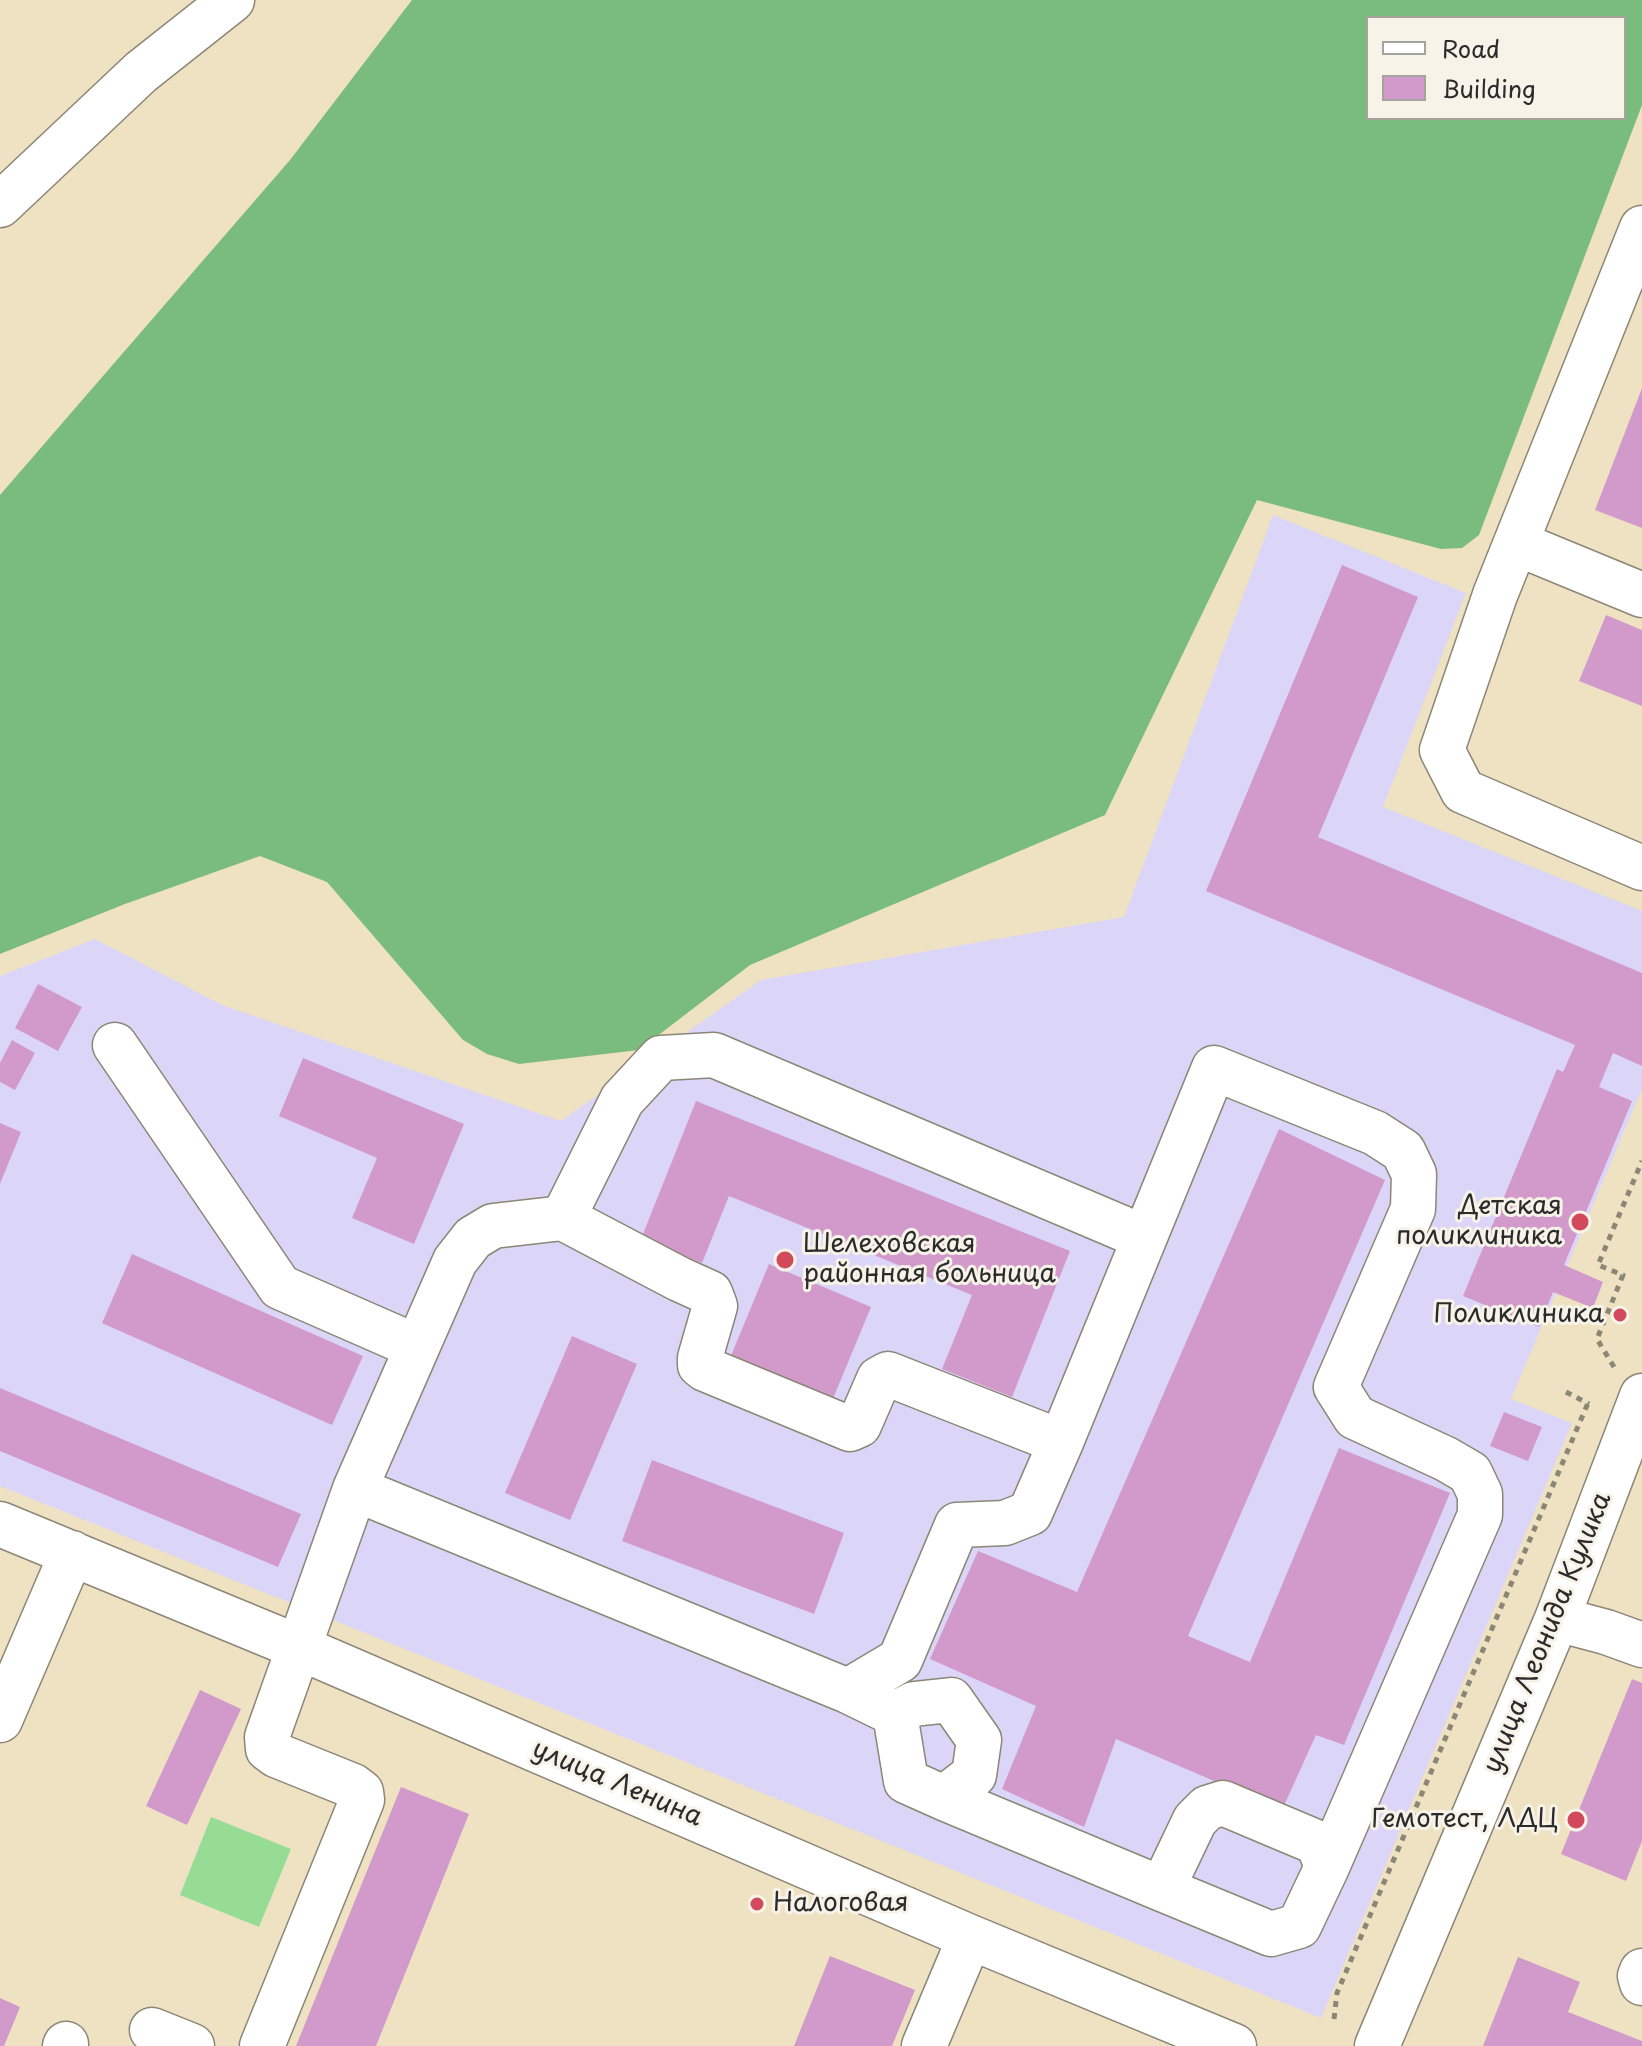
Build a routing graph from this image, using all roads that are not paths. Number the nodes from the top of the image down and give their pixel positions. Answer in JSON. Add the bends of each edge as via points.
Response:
{"nodes":[{"id":1,"x":232,"y":0,"type":"edge"},
{"id":2,"x":0,"y":205,"type":"edge"},
{"id":3,"x":1642,"y":228,"type":"edge"},
{"id":4,"x":1516,"y":543,"type":"junction"},
{"id":5,"x":1642,"y":595,"type":"edge"},
{"id":6,"x":1642,"y":868,"type":"edge"},
{"id":7,"x":115,"y":1045,"type":"dead end"},
{"id":8,"x":563,"y":1218,"type":"junction"},
{"id":9,"x":1143,"y":1237,"type":"junction"},
{"id":10,"x":417,"y":1347,"type":"junction"},
{"id":11,"x":1626,"y":1388,"type":"edge"},
{"id":12,"x":1061,"y":1442,"type":"junction"},
{"id":13,"x":355,"y":1489,"type":"junction"},
{"id":14,"x":0,"y":1524,"type":"edge"},
{"id":15,"x":72,"y":1553,"type":"junction"},
{"id":16,"x":1557,"y":1619,"type":"junction"},
{"id":17,"x":1642,"y":1645,"type":"edge"},
{"id":18,"x":298,"y":1647,"type":"junction"},
{"id":19,"x":848,"y":1691,"type":"junction"},
{"id":20,"x":895,"y":1714,"type":"junction"},
{"id":21,"x":0,"y":1720,"type":"edge"},
{"id":22,"x":944,"y":1798,"type":"junction"},
{"id":23,"x":1327,"y":1867,"type":"junction"},
{"id":24,"x":1162,"y":1889,"type":"junction"},
{"id":25,"x":970,"y":1937,"type":"junction"},
{"id":26,"x":1642,"y":1971,"type":"edge"},
{"id":27,"x":1642,"y":1983,"type":"edge"},
{"id":28,"x":152,"y":2030,"type":"dead end"},
{"id":29,"x":192,"y":2046,"type":"edge"},
{"id":30,"x":262,"y":2046,"type":"edge"},
{"id":31,"x":924,"y":2046,"type":"edge"},
{"id":32,"x":1234,"y":2046,"type":"edge"},
{"id":33,"x":1377,"y":2046,"type":"edge"}],
"edges":[{"from":1,"to":2,"type":"street","via":[[141,72]]},
{"from":3,"to":4,"type":"street"},
{"from":4,"to":5,"type":"street"},
{"from":4,"to":6,"type":"street","via":[[1442,750],[1463,791]]},
{"from":7,"to":10,"type":"street","via":[[280,1287]]},
{"from":8,"to":9,"type":"street","via":[[622,1100],[661,1058],[714,1055]]},
{"from":8,"to":10,"type":"street","via":[[493,1226],[473,1238],[455,1261]]},
{"from":8,"to":12,"type":"street","via":[[710,1293],[715,1306],[700,1358],[705,1369],[850,1429],[859,1425],[879,1379],[888,1374]]},
{"from":9,"to":12,"type":"street"},
{"from":9,"to":23,"type":"street","via":[[1214,1068],[1375,1133],[1403,1151],[1414,1174],[1413,1209],[1336,1387],[1355,1417],[1470,1473],[1480,1494],[1480,1515]]},
{"from":10,"to":13,"type":"street"},
{"from":11,"to":16,"type":"street","name":"улица Леонида Кулика"},
{"from":12,"to":19,"type":"street","via":[[1030,1513],[1005,1523],[957,1525],[900,1660]]},
{"from":13,"to":18,"type":"street"},
{"from":13,"to":19,"type":"street"},
{"from":14,"to":15,"type":"street","name":"улица Ленина"},
{"from":15,"to":18,"type":"street","name":"улица Ленина"},
{"from":15,"to":21,"type":"street"},
{"from":16,"to":17,"type":"street"},
{"from":16,"to":33,"type":"street","name":"улица Леонида Кулика"},
{"from":18,"to":25,"type":"street","name":"улица Ленина"},
{"from":18,"to":30,"type":"street","via":[[267,1737],[268,1749],[353,1786],[362,1800]]},
{"from":19,"to":20,"type":"street"},
{"from":20,"to":22,"type":"street","via":[[906,1781]]},
{"from":20,"to":22,"type":"street","via":[[914,1704],[951,1700],[979,1740],[974,1775]]},
{"from":22,"to":24,"type":"street"},
{"from":23,"to":24,"type":"street","via":[[1299,1926],[1271,1934]]},
{"from":23,"to":24,"type":"street","via":[[1318,1843],[1223,1803],[1207,1808],[1195,1820]]},
{"from":25,"to":31,"type":"street"},
{"from":25,"to":32,"type":"street","name":"улица Ленина"},
{"from":26,"to":27,"type":"street"},
{"from":28,"to":29,"type":"street"}]}
